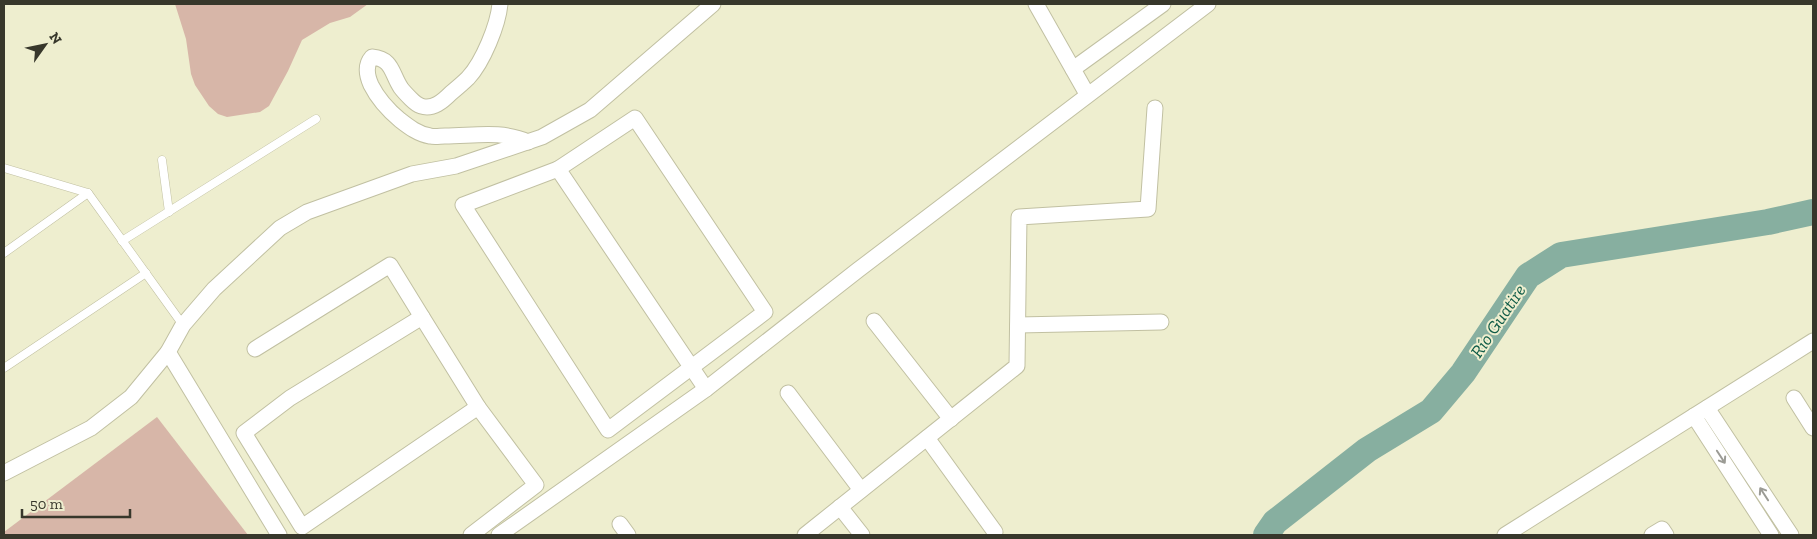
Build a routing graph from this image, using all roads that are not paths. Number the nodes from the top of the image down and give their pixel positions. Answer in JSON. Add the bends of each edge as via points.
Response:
{"nodes":[{"id":1,"x":500,"y":4,"type":"edge"},
{"id":2,"x":712,"y":4,"type":"edge"},
{"id":3,"x":1036,"y":4,"type":"edge"},
{"id":4,"x":1208,"y":4,"type":"edge"},
{"id":5,"x":1157,"y":5,"type":"edge"},
{"id":6,"x":1073,"y":69,"type":"junction"},
{"id":7,"x":1087,"y":94,"type":"junction"},
{"id":8,"x":1155,"y":108,"type":"dead end"},
{"id":9,"x":316,"y":119,"type":"dead end"},
{"id":10,"x":528,"y":142,"type":"junction"},
{"id":11,"x":162,"y":160,"type":"dead end"},
{"id":12,"x":4,"y":168,"type":"edge"},
{"id":13,"x":558,"y":169,"type":"junction"},
{"id":14,"x":88,"y":193,"type":"junction"},
{"id":15,"x":169,"y":212,"type":"junction"},
{"id":16,"x":122,"y":241,"type":"junction"},
{"id":17,"x":4,"y":252,"type":"edge"},
{"id":18,"x":146,"y":273,"type":"junction"},
{"id":19,"x":422,"y":317,"type":"junction"},
{"id":20,"x":874,"y":321,"type":"dead end"},
{"id":21,"x":1162,"y":322,"type":"dead end"},
{"id":22,"x":183,"y":325,"type":"junction"},
{"id":23,"x":1018,"y":325,"type":"junction"},
{"id":24,"x":1813,"y":341,"type":"edge"},
{"id":25,"x":255,"y":349,"type":"dead end"},
{"id":26,"x":168,"y":352,"type":"junction"},
{"id":27,"x":691,"y":367,"type":"junction"},
{"id":28,"x":4,"y":368,"type":"edge"},
{"id":29,"x":706,"y":389,"type":"junction"},
{"id":30,"x":788,"y":393,"type":"dead end"},
{"id":31,"x":1794,"y":398,"type":"dead end"},
{"id":32,"x":478,"y":406,"type":"junction"},
{"id":33,"x":1707,"y":408,"type":"junction"},
{"id":34,"x":1694,"y":416,"type":"junction"},
{"id":35,"x":951,"y":419,"type":"junction"},
{"id":36,"x":1813,"y":428,"type":"edge"},
{"id":37,"x":927,"y":438,"type":"junction"},
{"id":38,"x":4,"y":473,"type":"edge"},
{"id":39,"x":862,"y":490,"type":"junction"},
{"id":40,"x":840,"y":507,"type":"junction"},
{"id":41,"x":296,"y":531,"type":"edge"},
{"id":42,"x":995,"y":532,"type":"dead end"},
{"id":43,"x":279,"y":535,"type":"edge"},
{"id":44,"x":471,"y":535,"type":"edge"},
{"id":45,"x":499,"y":535,"type":"edge"},
{"id":46,"x":804,"y":535,"type":"edge"},
{"id":47,"x":862,"y":535,"type":"edge"},
{"id":48,"x":1505,"y":535,"type":"edge"},
{"id":49,"x":1652,"y":535,"type":"edge"},
{"id":50,"x":1666,"y":535,"type":"edge"},
{"id":51,"x":1771,"y":535,"type":"edge"},
{"id":52,"x":1791,"y":535,"type":"edge"}],
"edges":[{"from":1,"to":10,"type":"street","via":[[487,44],[470,76],[443,101],[421,106],[413,101],[402,90],[387,62],[380,58],[372,56],[368,60],[368,80],[382,103],[412,130],[430,136],[484,134],[517,137]]},
{"from":2,"to":10,"type":"street","via":[[590,110],[542,138]]},
{"from":3,"to":6,"type":"street"},
{"from":4,"to":7,"type":"street"},
{"from":5,"to":6,"type":"street"},
{"from":6,"to":7,"type":"street"},
{"from":7,"to":29,"type":"street"},
{"from":8,"to":23,"type":"street","via":[[1148,209],[1019,218]]},
{"from":9,"to":15,"type":"lane"},
{"from":10,"to":22,"type":"street","via":[[456,166],[412,174],[307,212],[280,228],[258,248],[214,289]]},
{"from":11,"to":15,"type":"lane"},
{"from":12,"to":14,"type":"lane"},
{"from":13,"to":27,"type":"street"},
{"from":13,"to":27,"type":"street","via":[[635,118],[765,312]]},
{"from":13,"to":27,"type":"street","via":[[463,205],[608,430]]},
{"from":14,"to":16,"type":"lane"},
{"from":14,"to":17,"type":"lane"},
{"from":15,"to":16,"type":"lane"},
{"from":16,"to":18,"type":"lane"},
{"from":18,"to":22,"type":"lane"},
{"from":18,"to":28,"type":"lane"},
{"from":19,"to":25,"type":"street","via":[[390,265]]},
{"from":19,"to":32,"type":"street"},
{"from":19,"to":41,"type":"street","via":[[290,398],[244,433]]},
{"from":20,"to":35,"type":"street"},
{"from":21,"to":23,"type":"street"},
{"from":22,"to":26,"type":"street"},
{"from":23,"to":35,"type":"street","via":[[1017,366]]},
{"from":24,"to":33,"type":"street"},
{"from":26,"to":38,"type":"street","via":[[131,397],[92,428]]},
{"from":26,"to":43,"type":"street"},
{"from":27,"to":29,"type":"street"},
{"from":29,"to":45,"type":"street"},
{"from":30,"to":39,"type":"street"},
{"from":31,"to":36,"type":"street"},
{"from":32,"to":41,"type":"street"},
{"from":32,"to":44,"type":"street","via":[[536,485]]},
{"from":33,"to":34,"type":"street"},
{"from":52,"to":33,"type":"street","one_way":true},
{"from":34,"to":48,"type":"street"},
{"from":34,"to":51,"type":"street","one_way":true},
{"from":35,"to":37,"type":"street"},
{"from":37,"to":39,"type":"street"},
{"from":37,"to":42,"type":"street"},
{"from":39,"to":40,"type":"street"},
{"from":40,"to":46,"type":"street"},
{"from":40,"to":47,"type":"street"},
{"from":49,"to":50,"type":"street","via":[[1662,529]]}]}
